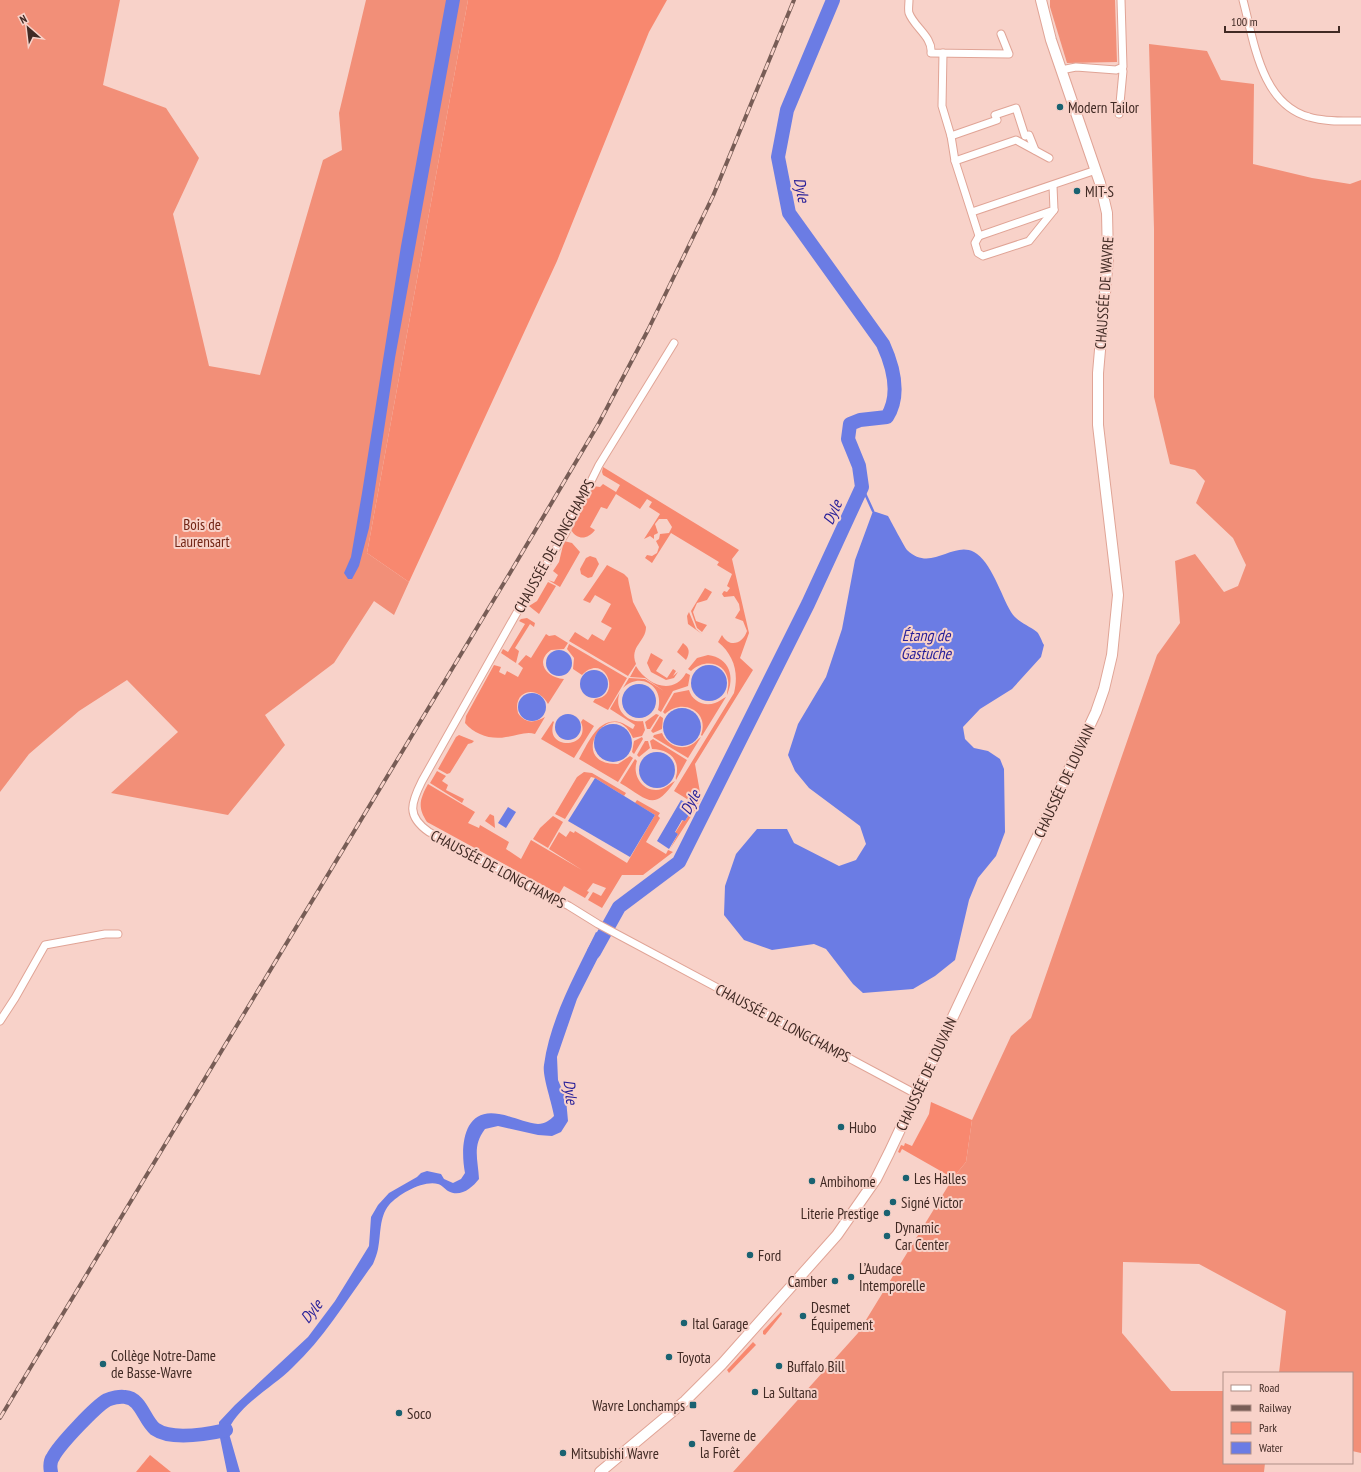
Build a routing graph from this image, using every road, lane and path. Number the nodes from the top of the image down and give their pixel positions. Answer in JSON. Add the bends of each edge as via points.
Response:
{"nodes":[{"id":1,"x":909,"y":0,"type":"edge"},
{"id":2,"x":1041,"y":0,"type":"edge"},
{"id":3,"x":1121,"y":0,"type":"edge"},
{"id":4,"x":1243,"y":0,"type":"edge"},
{"id":5,"x":1001,"y":34,"type":"dead end"},
{"id":6,"x":943,"y":53,"type":"junction"},
{"id":7,"x":1120,"y":69,"type":"junction"},
{"id":8,"x":1061,"y":70,"type":"junction"},
{"id":9,"x":1119,"y":114,"type":"dead end"},
{"id":10,"x":1361,"y":121,"type":"edge"},
{"id":11,"x":951,"y":136,"type":"junction"},
{"id":12,"x":1035,"y":150,"type":"junction"},
{"id":13,"x":1049,"y":158,"type":"dead end"},
{"id":14,"x":955,"y":161,"type":"junction"},
{"id":15,"x":1096,"y":170,"type":"junction"},
{"id":16,"x":1053,"y":186,"type":"junction"},
{"id":17,"x":1054,"y":210,"type":"junction"},
{"id":18,"x":972,"y":212,"type":"junction"},
{"id":19,"x":979,"y":236,"type":"junction"},
{"id":20,"x":674,"y":344,"type":"dead end"},
{"id":21,"x":1118,"y":595,"type":"joint"},
{"id":22,"x":118,"y":934,"type":"dead end"},
{"id":23,"x":0,"y":1021,"type":"edge"},
{"id":24,"x":916,"y":1094,"type":"junction"},
{"id":25,"x":600,"y":1472,"type":"edge"}],
"edges":[{"from":1,"to":6,"type":"street","via":[[910,13],[928,40],[931,53]]},
{"from":2,"to":8,"type":"main road","name":"CHAUSSÉE DE WAVRE"},
{"from":3,"to":7,"type":"street","via":[[1124,53],[1123,67]]},
{"from":4,"to":10,"type":"street","via":[[1262,66],[1280,101],[1289,109],[1309,118]]},
{"from":5,"to":6,"type":"street","via":[[1009,54]]},
{"from":6,"to":11,"type":"street","via":[[942,106]]},
{"from":7,"to":8,"type":"street","via":[[1076,67]]},
{"from":7,"to":9,"type":"street","via":[[1123,71]]},
{"from":8,"to":15,"type":"main road","name":"CHAUSSÉE DE WAVRE"},
{"from":11,"to":12,"type":"street","via":[[997,120],[995,115],[1016,108],[1025,136],[1029,135]]},
{"from":11,"to":14,"type":"street"},
{"from":12,"to":13,"type":"street"},
{"from":12,"to":14,"type":"street","via":[[1016,140]]},
{"from":14,"to":18,"type":"street"},
{"from":15,"to":16,"type":"street"},
{"from":15,"to":21,"type":"main road","name":"CHAUSSÉE DE WAVRE","via":[[1106,213],[1108,235],[1098,373],[1098,425]]},
{"from":16,"to":17,"type":"street"},
{"from":16,"to":18,"type":"street"},
{"from":17,"to":19,"type":"street"},
{"from":17,"to":19,"type":"street","via":[[1029,241],[983,256],[978,253],[975,243]]},
{"from":18,"to":19,"type":"street"},
{"from":20,"to":24,"type":"street","name":"CHAUSSÉE DE LONGCHAMPS","via":[[599,465],[565,534],[520,607],[422,781],[413,801],[412,812],[415,820],[428,832]]},
{"from":21,"to":24,"type":"main road","name":"CHAUSSÉE DE LOUVAIN","via":[[1112,655],[1096,712]]},
{"from":22,"to":23,"type":"street","via":[[45,945]]},
{"from":24,"to":25,"type":"main road","name":"CHAUSSÉE DE LOUVAIN","via":[[876,1179],[837,1235],[722,1364],[685,1401]]}]}
